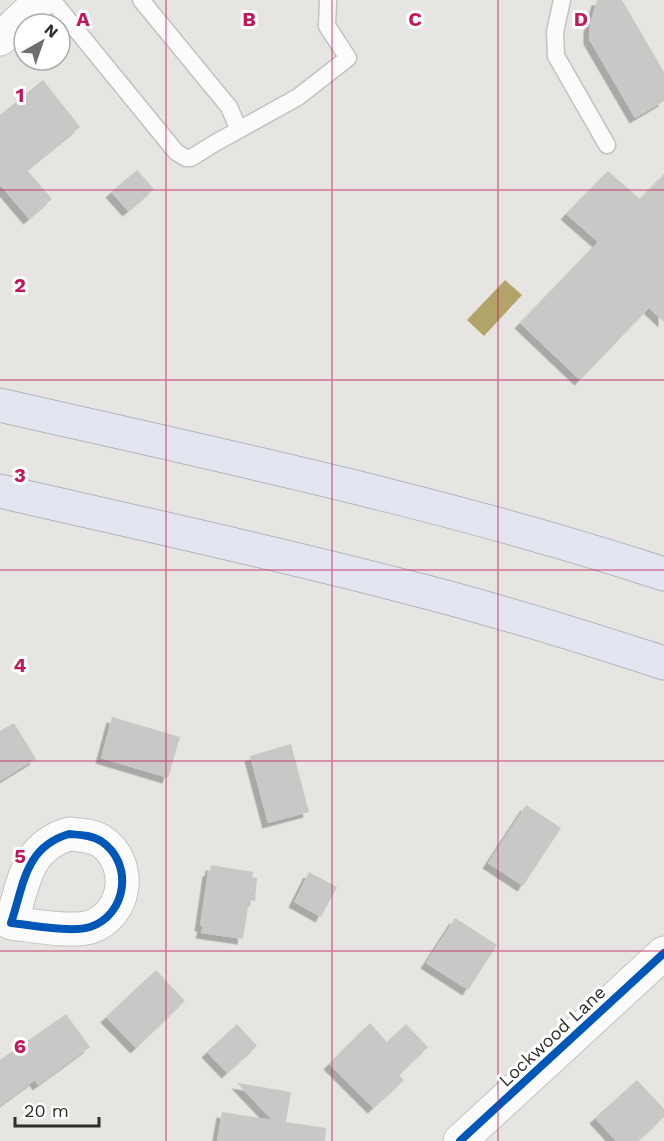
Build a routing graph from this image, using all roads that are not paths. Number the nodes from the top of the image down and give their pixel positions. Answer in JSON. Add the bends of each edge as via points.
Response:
{"nodes":[{"id":1,"x":41,"y":0,"type":"edge"},
{"id":2,"x":52,"y":0,"type":"edge"},
{"id":3,"x":141,"y":0,"type":"edge"},
{"id":4,"x":328,"y":0,"type":"edge"},
{"id":5,"x":562,"y":0,"type":"edge"},
{"id":6,"x":0,"y":39,"type":"edge"},
{"id":7,"x":239,"y":130,"type":"junction"},
{"id":8,"x":607,"y":145,"type":"dead end"},
{"id":9,"x":0,"y":405,"type":"edge"},
{"id":10,"x":0,"y":491,"type":"edge"},
{"id":11,"x":664,"y":574,"type":"edge"},
{"id":12,"x":664,"y":663,"type":"edge"},
{"id":13,"x":664,"y":953,"type":"edge"},
{"id":14,"x":460,"y":1141,"type":"edge"}],
"edges":[{"from":1,"to":6,"type":"street"},
{"from":2,"to":7,"type":"lane","via":[[176,152],[192,158]]},
{"from":3,"to":7,"type":"lane","via":[[229,107]]},
{"from":4,"to":7,"type":"lane","via":[[327,26],[348,58],[298,98]]},
{"from":5,"to":8,"type":"lane","via":[[555,32],[556,56]]},
{"from":9,"to":11,"type":"highway","via":[[438,508]]},
{"from":10,"to":12,"type":"highway","via":[[405,586]]},
{"from":13,"to":14,"type":"street","name":"Lockwood Lane"}]}
